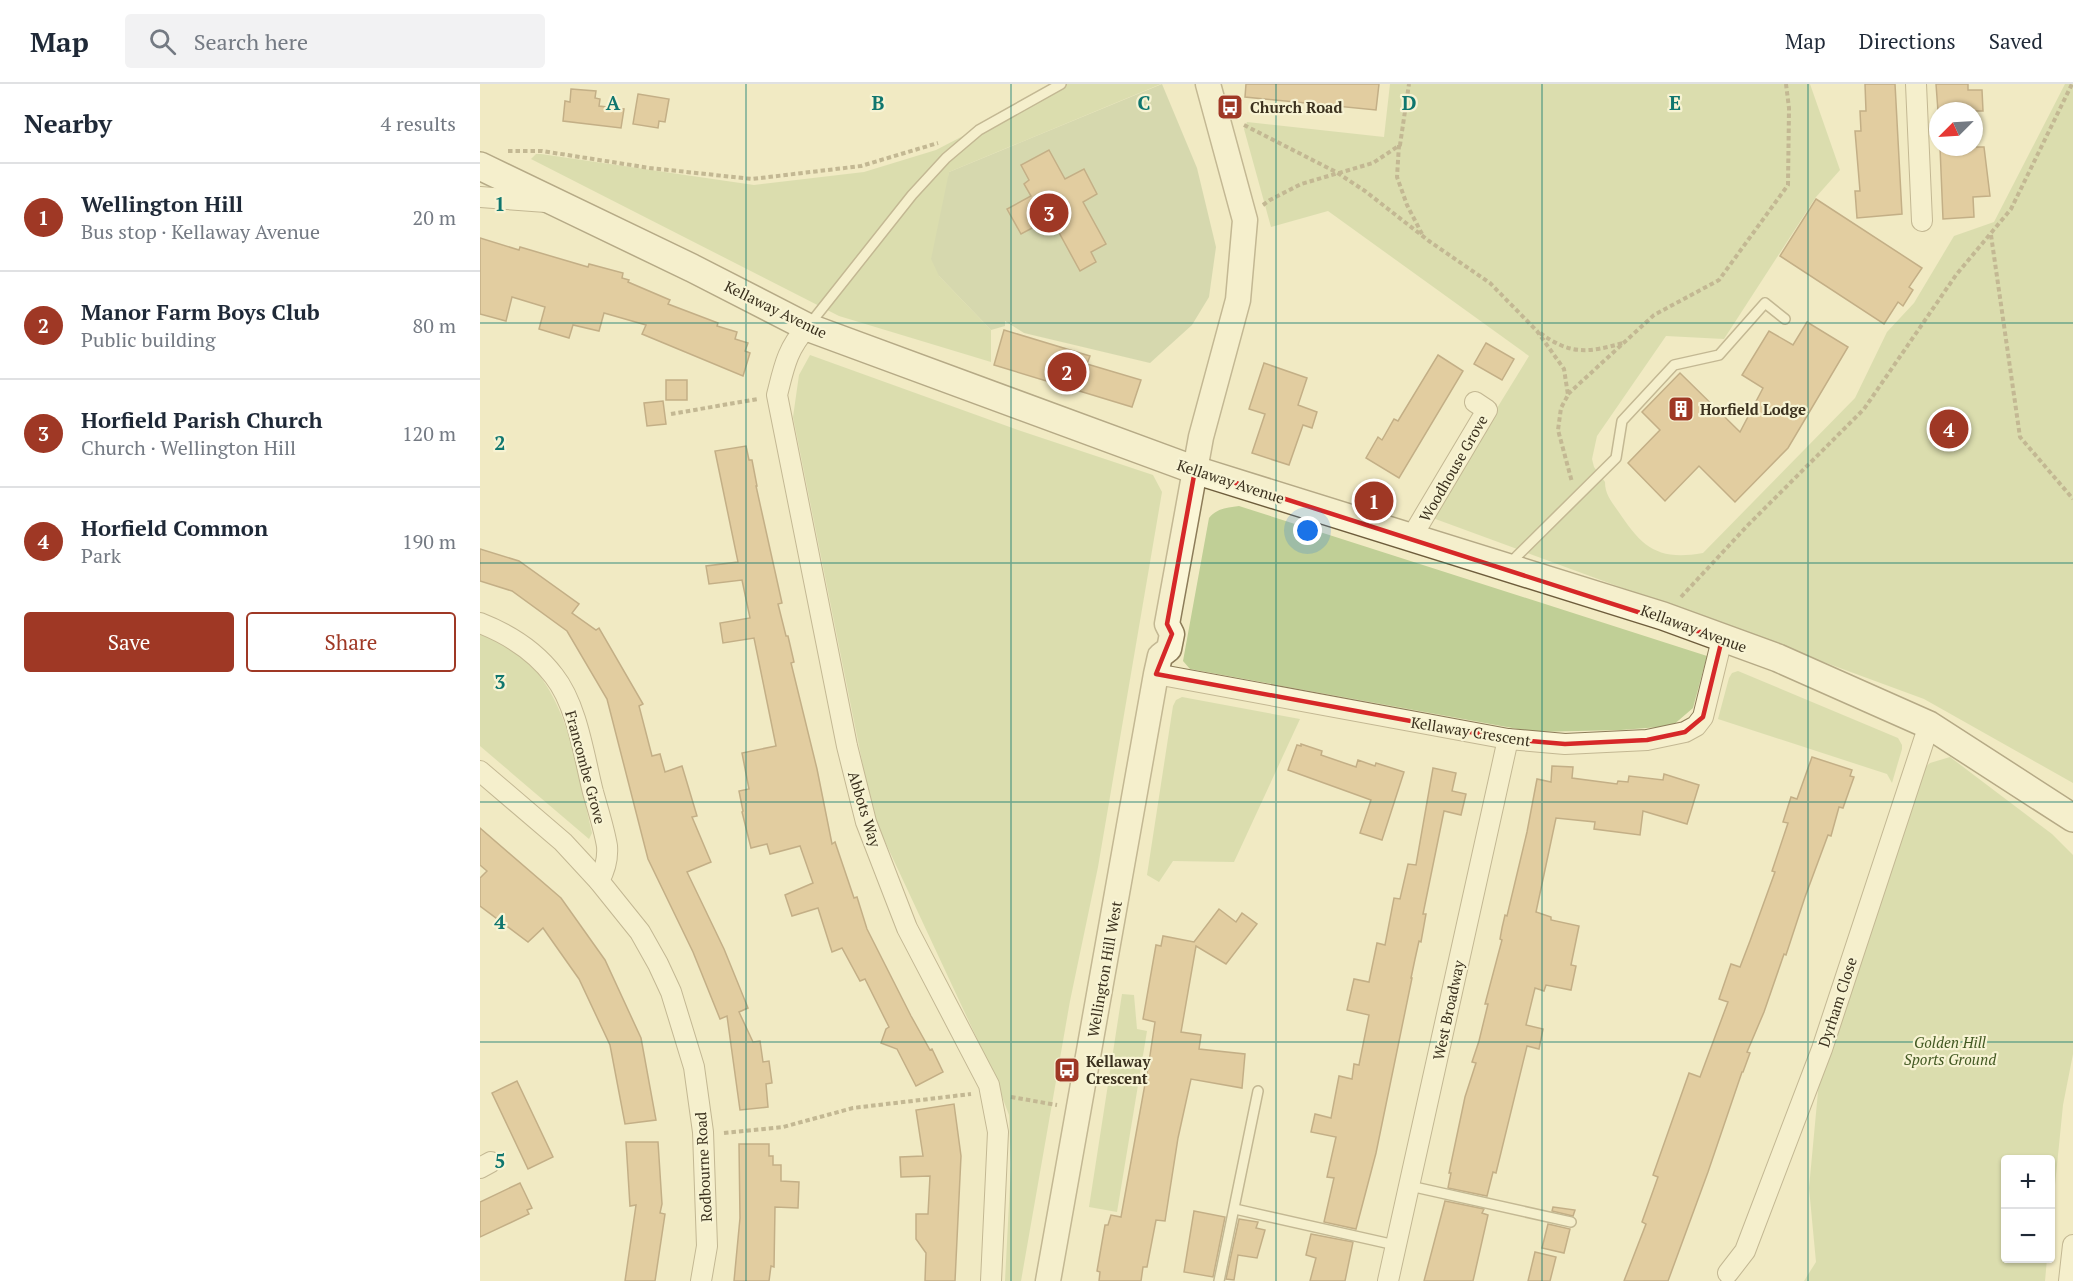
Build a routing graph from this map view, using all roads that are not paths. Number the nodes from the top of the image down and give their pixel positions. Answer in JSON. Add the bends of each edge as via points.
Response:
{"nodes":[{"id":1,"x":1061,"y":84,"type":"edge"},
{"id":2,"x":1208,"y":84,"type":"edge"},
{"id":3,"x":1916,"y":84,"type":"edge"},
{"id":4,"x":490,"y":158,"type":"edge"},
{"id":5,"x":480,"y":197,"type":"edge"},
{"id":6,"x":555,"y":202,"type":"junction"},
{"id":7,"x":1922,"y":221,"type":"dead end"},
{"id":8,"x":1785,"y":319,"type":"dead end"},
{"id":9,"x":807,"y":327,"type":"junction"},
{"id":10,"x":1475,"y":402,"type":"dead end"},
{"id":11,"x":1195,"y":470,"type":"junction"},
{"id":12,"x":1411,"y":538,"type":"junction"},
{"id":13,"x":1505,"y":567,"type":"junction"},
{"id":14,"x":480,"y":623,"type":"edge"},
{"id":15,"x":1722,"y":639,"type":"junction"},
{"id":16,"x":1158,"y":665,"type":"junction"},
{"id":17,"x":1929,"y":724,"type":"junction"},
{"id":18,"x":1508,"y":740,"type":"junction"},
{"id":19,"x":480,"y":771,"type":"edge"},
{"id":20,"x":2071,"y":812,"type":"edge"},
{"id":21,"x":599,"y":881,"type":"junction"},
{"id":22,"x":1258,"y":1091,"type":"dead end"},
{"id":23,"x":1410,"y":1186,"type":"junction"},
{"id":24,"x":1235,"y":1209,"type":"junction"},
{"id":25,"x":1571,"y":1222,"type":"dead end"},
{"id":26,"x":1395,"y":1245,"type":"junction"},
{"id":27,"x":2073,"y":1245,"type":"edge"},
{"id":28,"x":1728,"y":1273,"type":"dead end"},
{"id":29,"x":1051,"y":1280,"type":"edge"},
{"id":30,"x":701,"y":1281,"type":"edge"},
{"id":31,"x":991,"y":1281,"type":"edge"},
{"id":32,"x":1219,"y":1281,"type":"edge"},
{"id":33,"x":1388,"y":1281,"type":"edge"},
{"id":34,"x":2069,"y":1281,"type":"edge"}],
"edges":[{"from":1,"to":9,"type":"lane","via":[[979,130],[946,158]]},
{"from":2,"to":11,"type":"street","name":"Wellington Hill West","via":[[1245,220],[1238,300]]},
{"from":3,"to":7,"type":"street"},
{"from":4,"to":6,"type":"main road","name":"Kellaway Avenue"},
{"from":5,"to":6,"type":"street","name":"Kellaway Avenue"},
{"from":6,"to":9,"type":"main road","name":"Kellaway Avenue"},
{"from":8,"to":13,"type":"lane","via":[[1765,303],[1719,356],[1674,365],[1622,421],[1616,458]]},
{"from":9,"to":11,"type":"main road","name":"Kellaway Avenue"},
{"from":9,"to":31,"type":"street","name":"Abbots Way","via":[[785,359],[777,395],[847,746],[866,822],[907,928],[989,1085],[998,1132]]},
{"from":10,"to":12,"type":"street","name":"Woodhouse Grove","via":[[1487,410]]},
{"from":11,"to":12,"type":"main road","name":"Kellaway Avenue"},
{"from":11,"to":16,"type":"street","name":"Wellington Hill West","via":[[1167,624],[1155,630],[1152,646]]},
{"from":12,"to":13,"type":"main road","name":"Kellaway Avenue"},
{"from":13,"to":15,"type":"main road","name":"Kellaway Avenue","via":[[1663,616]]},
{"from":14,"to":21,"type":"street","name":"Francombe Grove","via":[[522,646],[554,675],[563,689],[576,724],[607,846],[606,867]]},
{"from":15,"to":17,"type":"main road","name":"Kellaway Avenue","via":[[1778,658]]},
{"from":15,"to":18,"type":"street","name":"Kellaway Crescent","via":[[1703,717],[1685,732],[1647,740]]},
{"from":16,"to":18,"type":"street","name":"Kellaway Crescent"},
{"from":16,"to":29,"type":"street","name":"Wellington Hill West"},
{"from":17,"to":20,"type":"main road","name":"Kellaway Avenue"},
{"from":17,"to":28,"type":"street","name":"Dyrham Close","via":[[1822,1048],[1745,1251]]},
{"from":18,"to":23,"type":"street","name":"West Broadway"},
{"from":19,"to":21,"type":"street","name":"Rodbourne Road","via":[[563,842]]},
{"from":21,"to":30,"type":"street","name":"Rodbourne Road","via":[[640,932],[658,964],[671,992],[694,1067],[703,1132],[706,1246]]},
{"from":22,"to":24,"type":"lane"},
{"from":23,"to":25,"type":"lane"},
{"from":23,"to":26,"type":"street","name":"West Broadway"},
{"from":24,"to":26,"type":"lane"},
{"from":24,"to":32,"type":"lane"},
{"from":26,"to":33,"type":"street","name":"West Broadway"},
{"from":27,"to":34,"type":"street"}]}
